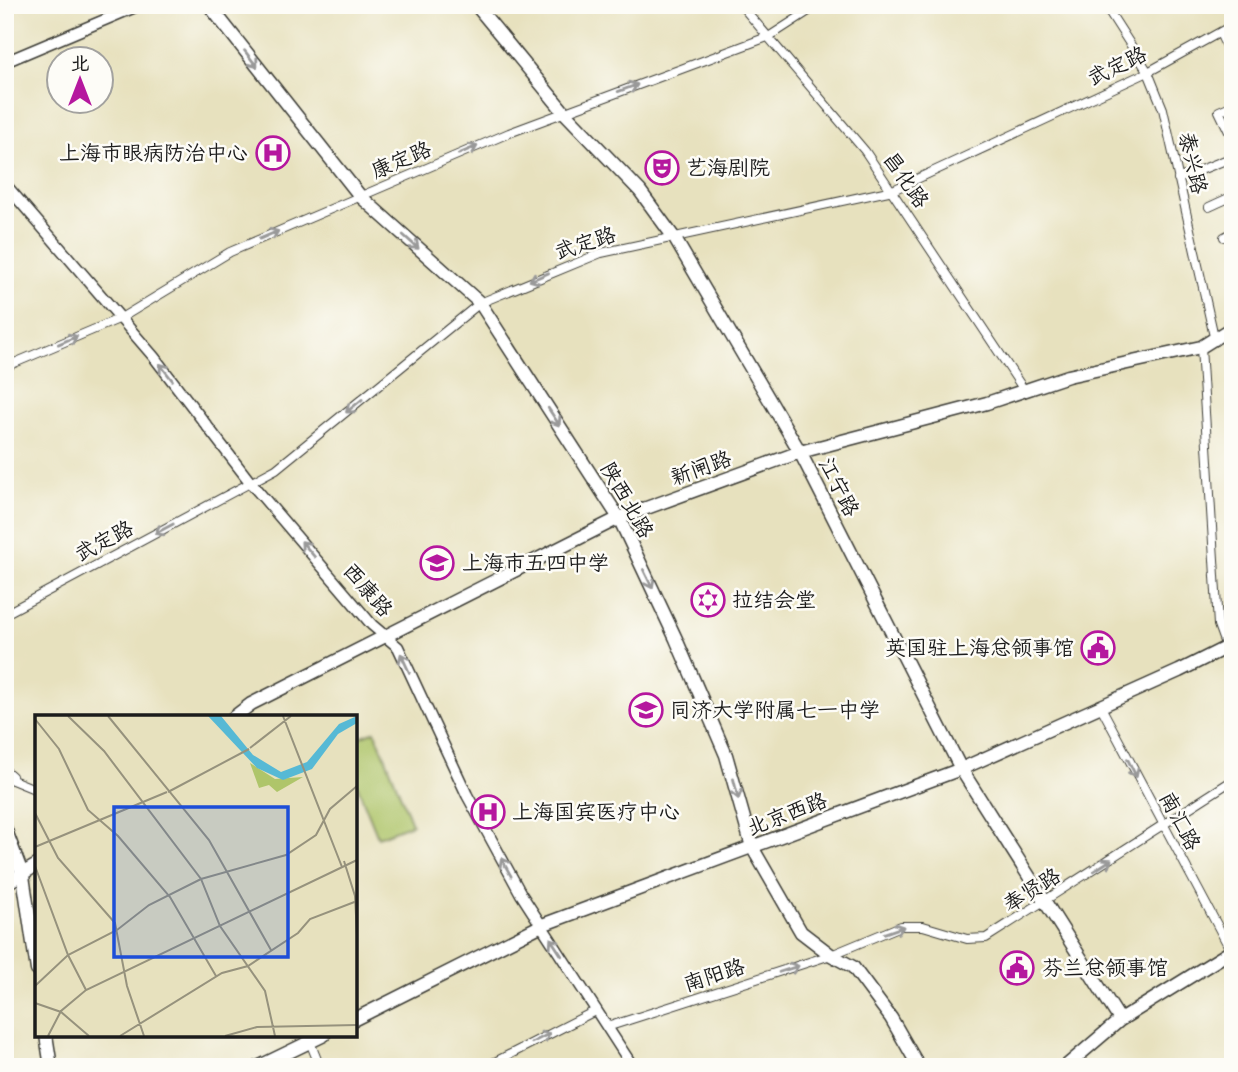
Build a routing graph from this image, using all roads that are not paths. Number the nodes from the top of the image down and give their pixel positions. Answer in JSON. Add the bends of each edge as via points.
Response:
{"nodes":[{"id":1,"x":140,"y":5,"type":"edge"},
{"id":2,"x":209,"y":5,"type":"edge"},
{"id":3,"x":476,"y":5,"type":"edge"},
{"id":4,"x":741,"y":5,"type":"edge"},
{"id":5,"x":818,"y":5,"type":"edge"},
{"id":6,"x":1105,"y":5,"type":"edge"},
{"id":7,"x":1233,"y":25,"type":"edge"},
{"id":8,"x":1220,"y":33,"type":"junction"},
{"id":9,"x":770,"y":36,"type":"junction"},
{"id":10,"x":1233,"y":61,"type":"edge"},
{"id":11,"x":5,"y":62,"type":"edge"},
{"id":12,"x":1149,"y":72,"type":"junction"},
{"id":13,"x":1233,"y":105,"type":"edge"},
{"id":14,"x":564,"y":112,"type":"junction"},
{"id":15,"x":1233,"y":140,"type":"edge"},
{"id":16,"x":1233,"y":157,"type":"edge"},
{"id":17,"x":1178,"y":179,"type":"junction"},
{"id":18,"x":5,"y":184,"type":"edge"},
{"id":19,"x":893,"y":190,"type":"junction"},
{"id":20,"x":360,"y":196,"type":"junction"},
{"id":21,"x":1233,"y":196,"type":"edge"},
{"id":22,"x":1209,"y":207,"type":"dead end"},
{"id":23,"x":1233,"y":233,"type":"edge"},
{"id":24,"x":1224,"y":237,"type":"dead end"},
{"id":25,"x":675,"y":239,"type":"junction"},
{"id":26,"x":480,"y":303,"type":"junction"},
{"id":27,"x":121,"y":318,"type":"junction"},
{"id":28,"x":1233,"y":327,"type":"edge"},
{"id":29,"x":1233,"y":338,"type":"edge"},
{"id":30,"x":1214,"y":341,"type":"junction"},
{"id":31,"x":1201,"y":347,"type":"junction"},
{"id":32,"x":5,"y":367,"type":"edge"},
{"id":33,"x":1024,"y":390,"type":"junction"},
{"id":34,"x":800,"y":452,"type":"junction"},
{"id":35,"x":250,"y":482,"type":"junction"},
{"id":36,"x":619,"y":518,"type":"junction"},
{"id":37,"x":5,"y":614,"type":"edge"},
{"id":38,"x":384,"y":638,"type":"junction"},
{"id":39,"x":1229,"y":645,"type":"edge"},
{"id":40,"x":1101,"y":707,"type":"junction"},
{"id":41,"x":237,"y":715,"type":"edge"},
{"id":42,"x":961,"y":768,"type":"junction"},
{"id":43,"x":5,"y":771,"type":"edge"},
{"id":44,"x":8,"y":780,"type":"edge"},
{"id":45,"x":1233,"y":780,"type":"edge"},
{"id":46,"x":35,"y":789,"type":"edge"},
{"id":47,"x":1163,"y":827,"type":"junction"},
{"id":48,"x":5,"y":828,"type":"edge"},
{"id":49,"x":752,"y":848,"type":"junction"},
{"id":50,"x":35,"y":867,"type":"edge"},
{"id":51,"x":23,"y":876,"type":"junction"},
{"id":52,"x":5,"y":884,"type":"edge"},
{"id":53,"x":1046,"y":902,"type":"junction"},
{"id":54,"x":542,"y":925,"type":"junction"},
{"id":55,"x":1232,"y":951,"type":"edge"},
{"id":56,"x":831,"y":955,"type":"junction"},
{"id":57,"x":35,"y":957,"type":"edge"},
{"id":58,"x":597,"y":1010,"type":"junction"},
{"id":59,"x":357,"y":1018,"type":"edge"},
{"id":60,"x":1120,"y":1020,"type":"junction"},
{"id":61,"x":607,"y":1027,"type":"junction"},
{"id":62,"x":46,"y":1037,"type":"edge"},
{"id":63,"x":320,"y":1037,"type":"edge"},
{"id":64,"x":310,"y":1042,"type":"junction"},
{"id":65,"x":51,"y":1067,"type":"edge"},
{"id":66,"x":258,"y":1067,"type":"edge"},
{"id":67,"x":320,"y":1067,"type":"edge"},
{"id":68,"x":485,"y":1067,"type":"edge"},
{"id":69,"x":633,"y":1067,"type":"edge"},
{"id":70,"x":919,"y":1067,"type":"edge"},
{"id":71,"x":1065,"y":1067,"type":"edge"}],
"edges":[{"from":1,"to":11,"type":"street"},
{"from":2,"to":20,"type":"main road","name":"陕西北路","one_way":true},
{"from":3,"to":14,"type":"main road","name":"江宁路"},
{"from":4,"to":9,"type":"street","name":"昌化路"},
{"from":5,"to":9,"type":"street","name":"康定路"},
{"from":6,"to":12,"type":"street","name":"泰兴路"},
{"from":7,"to":8,"type":"street","name":"武定路"},
{"from":8,"to":10,"type":"street"},
{"from":8,"to":12,"type":"street","name":"武定路"},
{"from":14,"to":9,"type":"street","name":"康定路","one_way":true},
{"from":9,"to":19,"type":"street","name":"昌化路"},
{"from":12,"to":17,"type":"street","name":"泰兴路","via":[[1163,109]]},
{"from":12,"to":19,"type":"street","name":"武定路"},
{"from":13,"to":15,"type":"street","via":[[1219,111]]},
{"from":20,"to":14,"type":"street","name":"康定路","one_way":true},
{"from":14,"to":25,"type":"main road","name":"江宁路","via":[[640,191]]},
{"from":16,"to":17,"type":"street"},
{"from":17,"to":30,"type":"street","name":"泰兴路"},
{"from":18,"to":27,"type":"street","name":"西康路"},
{"from":19,"to":25,"type":"street","name":"武定路"},
{"from":19,"to":33,"type":"street","name":"昌化路"},
{"from":20,"to":26,"type":"main road","name":"陕西北路","one_way":true},
{"from":27,"to":20,"type":"street","name":"康定路","one_way":true,"via":[[230,252]]},
{"from":21,"to":22,"type":"street"},
{"from":23,"to":24,"type":"street"},
{"from":25,"to":26,"type":"street","name":"武定路","one_way":true,"via":[[592,255]]},
{"from":25,"to":34,"type":"main road","name":"江宁路"},
{"from":26,"to":35,"type":"street","name":"武定路","one_way":true,"via":[[276,469]]},
{"from":26,"to":36,"type":"main road","name":"陕西北路","one_way":true},
{"from":32,"to":27,"type":"street","name":"康定路","one_way":true},
{"from":35,"to":27,"type":"street","name":"西康路","one_way":true},
{"from":28,"to":30,"type":"main road","name":"新闸路"},
{"from":29,"to":30,"type":"main road","name":"新闸路","via":[[1226,343]]},
{"from":30,"to":31,"type":"main road","name":"新闸路"},
{"from":31,"to":33,"type":"main road","name":"新闸路"},
{"from":31,"to":39,"type":"street","via":[[1218,625]]},
{"from":33,"to":34,"type":"main road","name":"新闸路"},
{"from":34,"to":36,"type":"main road","name":"新闸路"},
{"from":34,"to":42,"type":"main road","name":"江宁路"},
{"from":35,"to":37,"type":"street","name":"武定路","one_way":true},
{"from":38,"to":35,"type":"street","name":"西康路","one_way":true},
{"from":36,"to":38,"type":"main road","name":"新闸路"},
{"from":36,"to":49,"type":"main road","name":"陕西北路","one_way":true,"via":[[726,755]]},
{"from":38,"to":41,"type":"main road","name":"新闸路"},
{"from":54,"to":38,"type":"street","name":"西康路","one_way":true,"via":[[467,795],[398,647]]},
{"from":39,"to":40,"type":"main road","name":"北京西路"},
{"from":40,"to":42,"type":"main road","name":"北京西路"},
{"from":40,"to":47,"type":"street","name":"南汇路","one_way":true},
{"from":42,"to":49,"type":"main road","name":"北京西路"},
{"from":42,"to":53,"type":"main road","name":"江宁路"},
{"from":43,"to":44,"type":"street","via":[[11,773]]},
{"from":44,"to":46,"type":"street"},
{"from":45,"to":47,"type":"street","name":"奉贤路"},
{"from":53,"to":47,"type":"street","name":"奉贤路","one_way":true},
{"from":47,"to":55,"type":"street","name":"南汇路"},
{"from":48,"to":51,"type":"main road"},
{"from":49,"to":54,"type":"main road","name":"北京西路"},
{"from":49,"to":56,"type":"main road","name":"陕西北路","via":[[801,932]]},
{"from":50,"to":51,"type":"main road"},
{"from":51,"to":52,"type":"main road"},
{"from":51,"to":57,"type":"main road"},
{"from":56,"to":53,"type":"street","name":"奉贤路","one_way":true,"via":[[901,926],[923,926],[967,939],[986,938]]},
{"from":53,"to":60,"type":"main road","name":"江宁路"},
{"from":58,"to":54,"type":"street","name":"西康路","one_way":true},
{"from":54,"to":59,"type":"main road","name":"北京西路"},
{"from":55,"to":60,"type":"main road"},
{"from":61,"to":56,"type":"street","name":"南阳路","one_way":true},
{"from":56,"to":70,"type":"main road","name":"陕西北路","via":[[853,967],[891,1018]]},
{"from":58,"to":61,"type":"street","name":"西康路"},
{"from":68,"to":58,"type":"street","one_way":true},
{"from":60,"to":71,"type":"main road"},
{"from":61,"to":69,"type":"street","name":"西康路"},
{"from":62,"to":65,"type":"main road"},
{"from":63,"to":64,"type":"main road"},
{"from":64,"to":66,"type":"main road"},
{"from":64,"to":67,"type":"street"}]}
